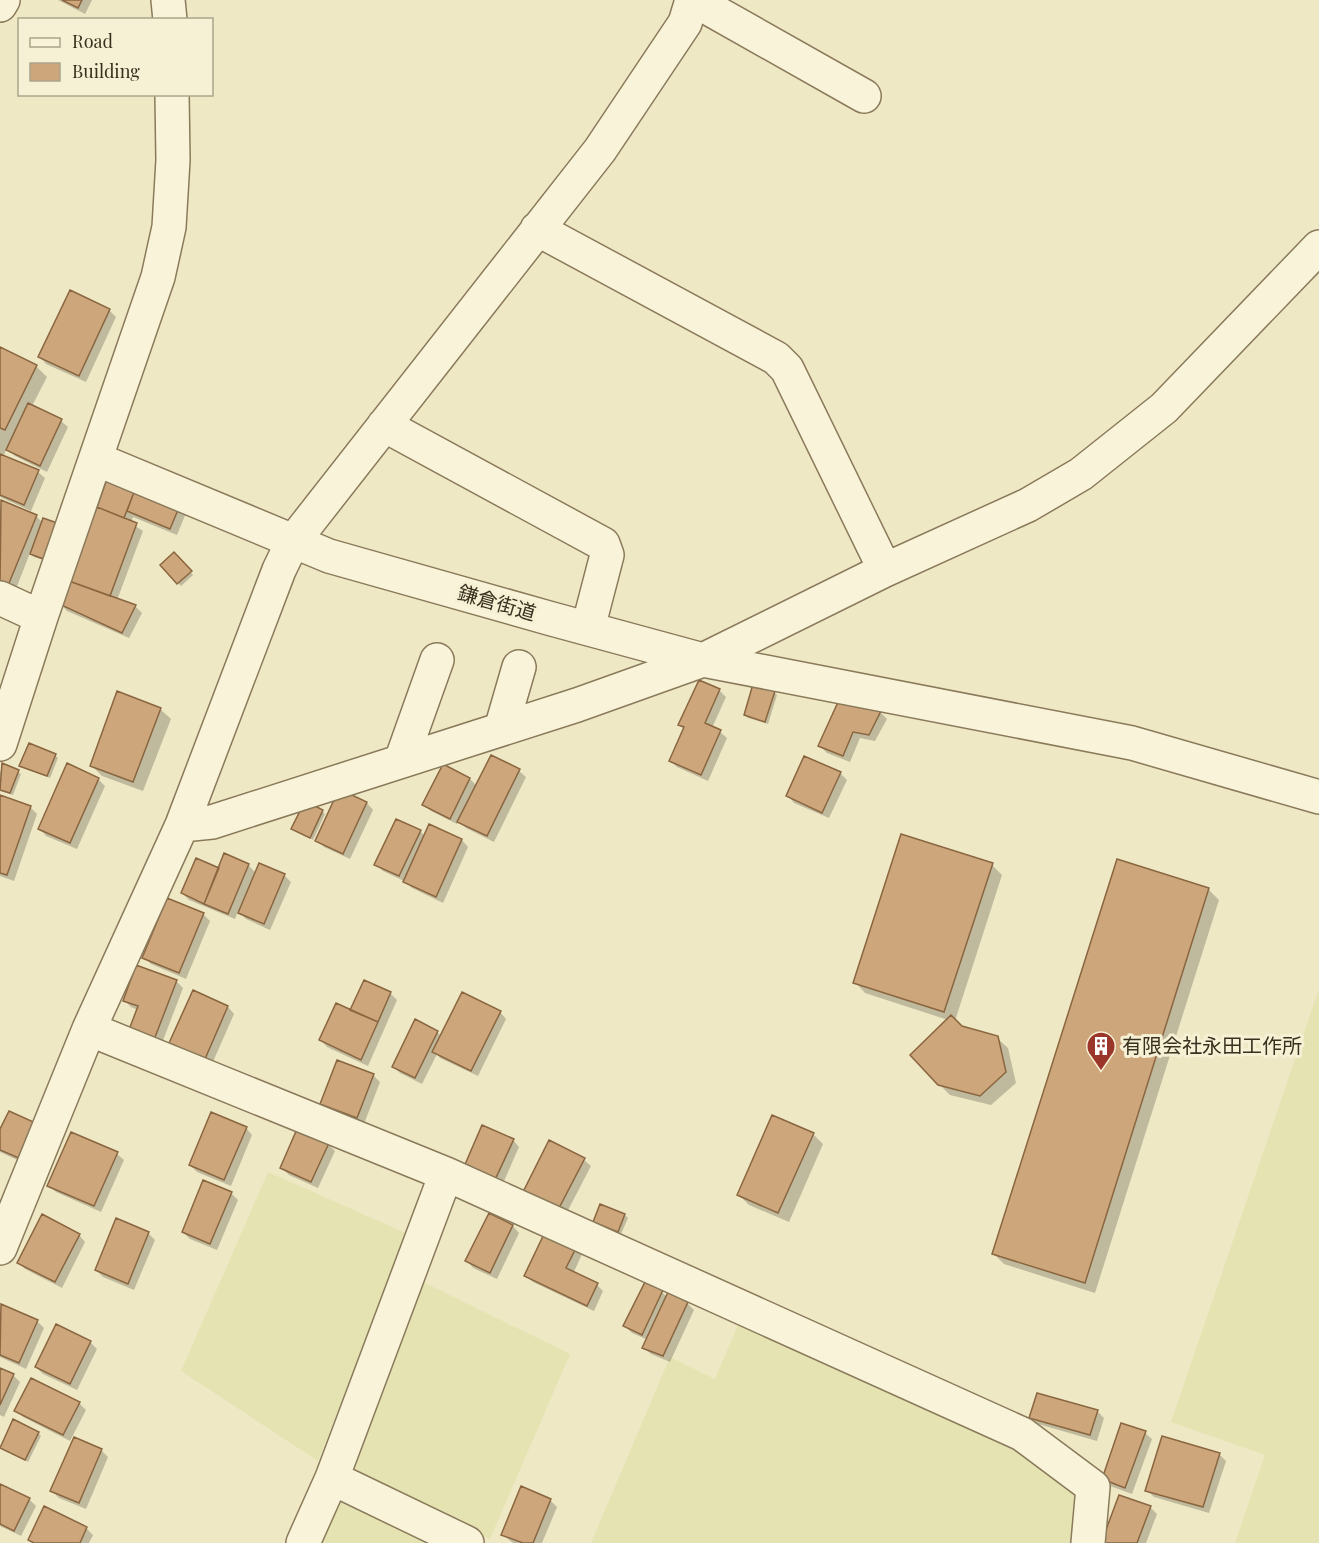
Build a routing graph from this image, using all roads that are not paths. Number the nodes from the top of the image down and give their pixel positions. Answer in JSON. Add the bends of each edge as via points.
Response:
{"nodes":[{"id":1,"x":3,"y":0,"type":"edge"},
{"id":2,"x":168,"y":0,"type":"edge"},
{"id":3,"x":693,"y":0,"type":"edge"},
{"id":4,"x":0,"y":5,"type":"edge"},
{"id":5,"x":170,"y":18,"type":"edge"},
{"id":6,"x":172,"y":96,"type":"edge"},
{"id":7,"x":864,"y":96,"type":"dead end"},
{"id":8,"x":537,"y":229,"type":"junction"},
{"id":9,"x":1319,"y":247,"type":"edge"},
{"id":10,"x":384,"y":425,"type":"junction"},
{"id":11,"x":96,"y":459,"type":"junction"},
{"id":12,"x":292,"y":543,"type":"junction"},
{"id":13,"x":885,"y":570,"type":"junction"},
{"id":14,"x":0,"y":598,"type":"edge"},
{"id":15,"x":41,"y":617,"type":"junction"},
{"id":16,"x":588,"y":628,"type":"junction"},
{"id":17,"x":437,"y":660,"type":"dead end"},
{"id":18,"x":703,"y":660,"type":"junction"},
{"id":19,"x":519,"y":667,"type":"dead end"},
{"id":20,"x":501,"y":729,"type":"junction"},
{"id":21,"x":1,"y":741,"type":"edge"},
{"id":22,"x":401,"y":761,"type":"junction"},
{"id":23,"x":1319,"y":797,"type":"edge"},
{"id":24,"x":182,"y":825,"type":"junction"},
{"id":25,"x":89,"y":1029,"type":"junction"},
{"id":26,"x":446,"y":1174,"type":"junction"},
{"id":27,"x":0,"y":1248,"type":"edge"},
{"id":28,"x":332,"y":1478,"type":"junction"},
{"id":29,"x":303,"y":1543,"type":"edge"},
{"id":30,"x":467,"y":1543,"type":"edge"},
{"id":31,"x":1088,"y":1543,"type":"edge"}],
"edges":[{"from":1,"to":4,"type":"street"},
{"from":2,"to":5,"type":"street"},
{"from":3,"to":7,"type":"street"},
{"from":3,"to":8,"type":"street","via":[[685,24],[600,150]]},
{"from":6,"to":11,"type":"street","via":[[169,227],[158,277]]},
{"from":8,"to":10,"type":"street"},
{"from":8,"to":13,"type":"street","via":[[776,358],[787,369]]},
{"from":9,"to":13,"type":"street","via":[[1164,408],[1081,474],[1028,505]]},
{"from":10,"to":12,"type":"street"},
{"from":10,"to":16,"type":"street","via":[[603,544],[607,555]]},
{"from":11,"to":12,"type":"street","name":"鎌倉街道"},
{"from":11,"to":15,"type":"street"},
{"from":12,"to":16,"type":"street","name":"鎌倉街道"},
{"from":12,"to":24,"type":"street"},
{"from":13,"to":18,"type":"street"},
{"from":14,"to":15,"type":"street"},
{"from":15,"to":21,"type":"street"},
{"from":16,"to":18,"type":"street","name":"鎌倉街道"},
{"from":17,"to":22,"type":"street"},
{"from":18,"to":20,"type":"street"},
{"from":18,"to":23,"type":"street","name":"鎌倉街道","via":[[1132,743]]},
{"from":19,"to":20,"type":"street"},
{"from":20,"to":22,"type":"street"},
{"from":22,"to":24,"type":"street","via":[[212,822]]},
{"from":24,"to":25,"type":"street"},
{"from":25,"to":26,"type":"street"},
{"from":25,"to":27,"type":"street"},
{"from":26,"to":28,"type":"street"},
{"from":26,"to":31,"type":"street","via":[[1022,1434],[1093,1487]]},
{"from":28,"to":29,"type":"street"},
{"from":28,"to":30,"type":"street"}]}
